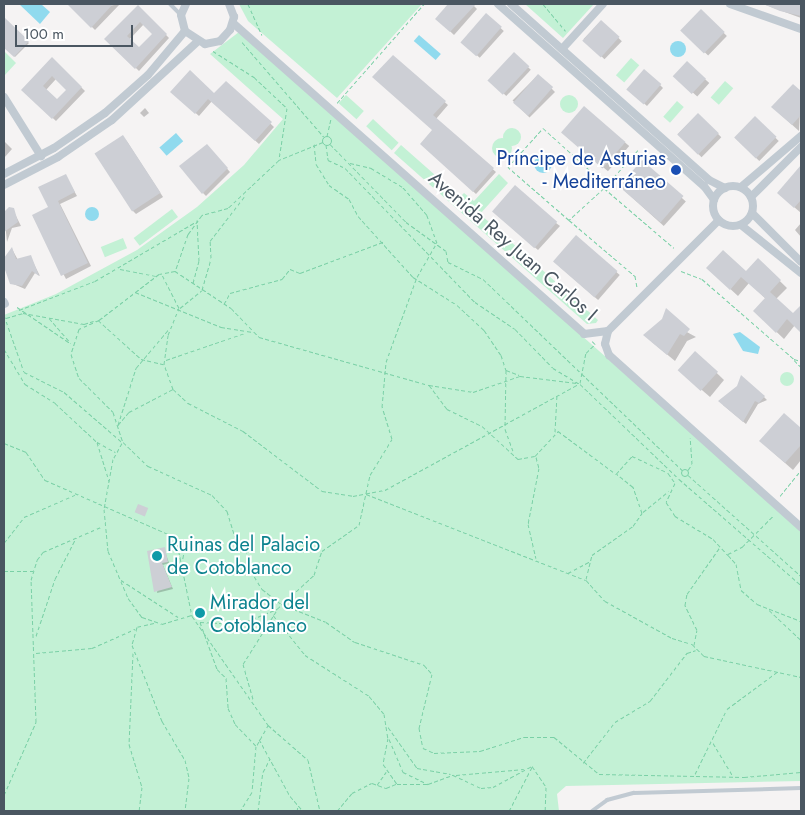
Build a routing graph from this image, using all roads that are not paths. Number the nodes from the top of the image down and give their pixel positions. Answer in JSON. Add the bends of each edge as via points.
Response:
{"nodes":[{"id":1,"x":170,"y":4,"type":"edge"},
{"id":2,"x":186,"y":4,"type":"edge"},
{"id":3,"x":230,"y":4,"type":"edge"},
{"id":4,"x":498,"y":4,"type":"edge"},
{"id":5,"x":512,"y":4,"type":"edge"},
{"id":6,"x":603,"y":4,"type":"edge"},
{"id":7,"x":730,"y":4,"type":"edge"},
{"id":8,"x":181,"y":15,"type":"junction"},
{"id":9,"x":233,"y":23,"type":"junction"},
{"id":10,"x":801,"y":30,"type":"edge"},
{"id":11,"x":185,"y":31,"type":"junction"},
{"id":12,"x":197,"y":42,"type":"junction"},
{"id":13,"x":562,"y":49,"type":"junction"},
{"id":14,"x":4,"y":96,"type":"edge"},
{"id":15,"x":801,"y":136,"type":"edge"},
{"id":16,"x":801,"y":148,"type":"edge"},
{"id":17,"x":41,"y":156,"type":"junction"},
{"id":18,"x":4,"y":174,"type":"edge"},
{"id":19,"x":4,"y":185,"type":"edge"},
{"id":20,"x":741,"y":187,"type":"junction"},
{"id":21,"x":724,"y":188,"type":"junction"},
{"id":22,"x":751,"y":197,"type":"junction"},
{"id":23,"x":714,"y":200,"type":"junction"},
{"id":24,"x":752,"y":212,"type":"junction"},
{"id":25,"x":719,"y":220,"type":"junction"},
{"id":26,"x":740,"y":225,"type":"junction"},
{"id":27,"x":801,"y":262,"type":"edge"},
{"id":28,"x":801,"y":273,"type":"edge"},
{"id":29,"x":608,"y":332,"type":"junction"},
{"id":30,"x":801,"y":527,"type":"edge"},
{"id":31,"x":801,"y":788,"type":"edge"},
{"id":32,"x":592,"y":811,"type":"edge"}],
"edges":[{"from":1,"to":8,"type":"lane"},
{"from":2,"to":8,"type":"street"},
{"from":3,"to":9,"type":"street"},
{"from":4,"to":23,"type":"street","via":[[704,186]]},
{"from":5,"to":13,"type":"street"},
{"from":6,"to":13,"type":"street"},
{"from":7,"to":10,"type":"street"},
{"from":8,"to":11,"type":"street"},
{"from":9,"to":12,"type":"street","via":[[220,41]]},
{"from":9,"to":29,"type":"street","name":"Avenida Rey Juan Carlos I","via":[[584,334]]},
{"from":11,"to":12,"type":"street"},
{"from":11,"to":17,"type":"street","via":[[148,75],[105,113]]},
{"from":12,"to":19,"type":"street","via":[[112,120],[58,157]]},
{"from":13,"to":21,"type":"street","via":[[709,180]]},
{"from":14,"to":17,"type":"street"},
{"from":15,"to":20,"type":"street"},
{"from":16,"to":22,"type":"street"},
{"from":17,"to":18,"type":"street"},
{"from":20,"to":21,"type":"street"},
{"from":20,"to":22,"type":"street"},
{"from":21,"to":23,"type":"street"},
{"from":22,"to":24,"type":"street"},
{"from":23,"to":25,"type":"street"},
{"from":24,"to":26,"type":"street"},
{"from":24,"to":27,"type":"street"},
{"from":25,"to":26,"type":"street"},
{"from":25,"to":29,"type":"street"},
{"from":26,"to":28,"type":"street"},
{"from":29,"to":30,"type":"street","name":"Avenida Rey Juan Carlos I","via":[[604,344],[609,355]]},
{"from":31,"to":32,"type":"lane","via":[[634,793],[607,800]]}]}
